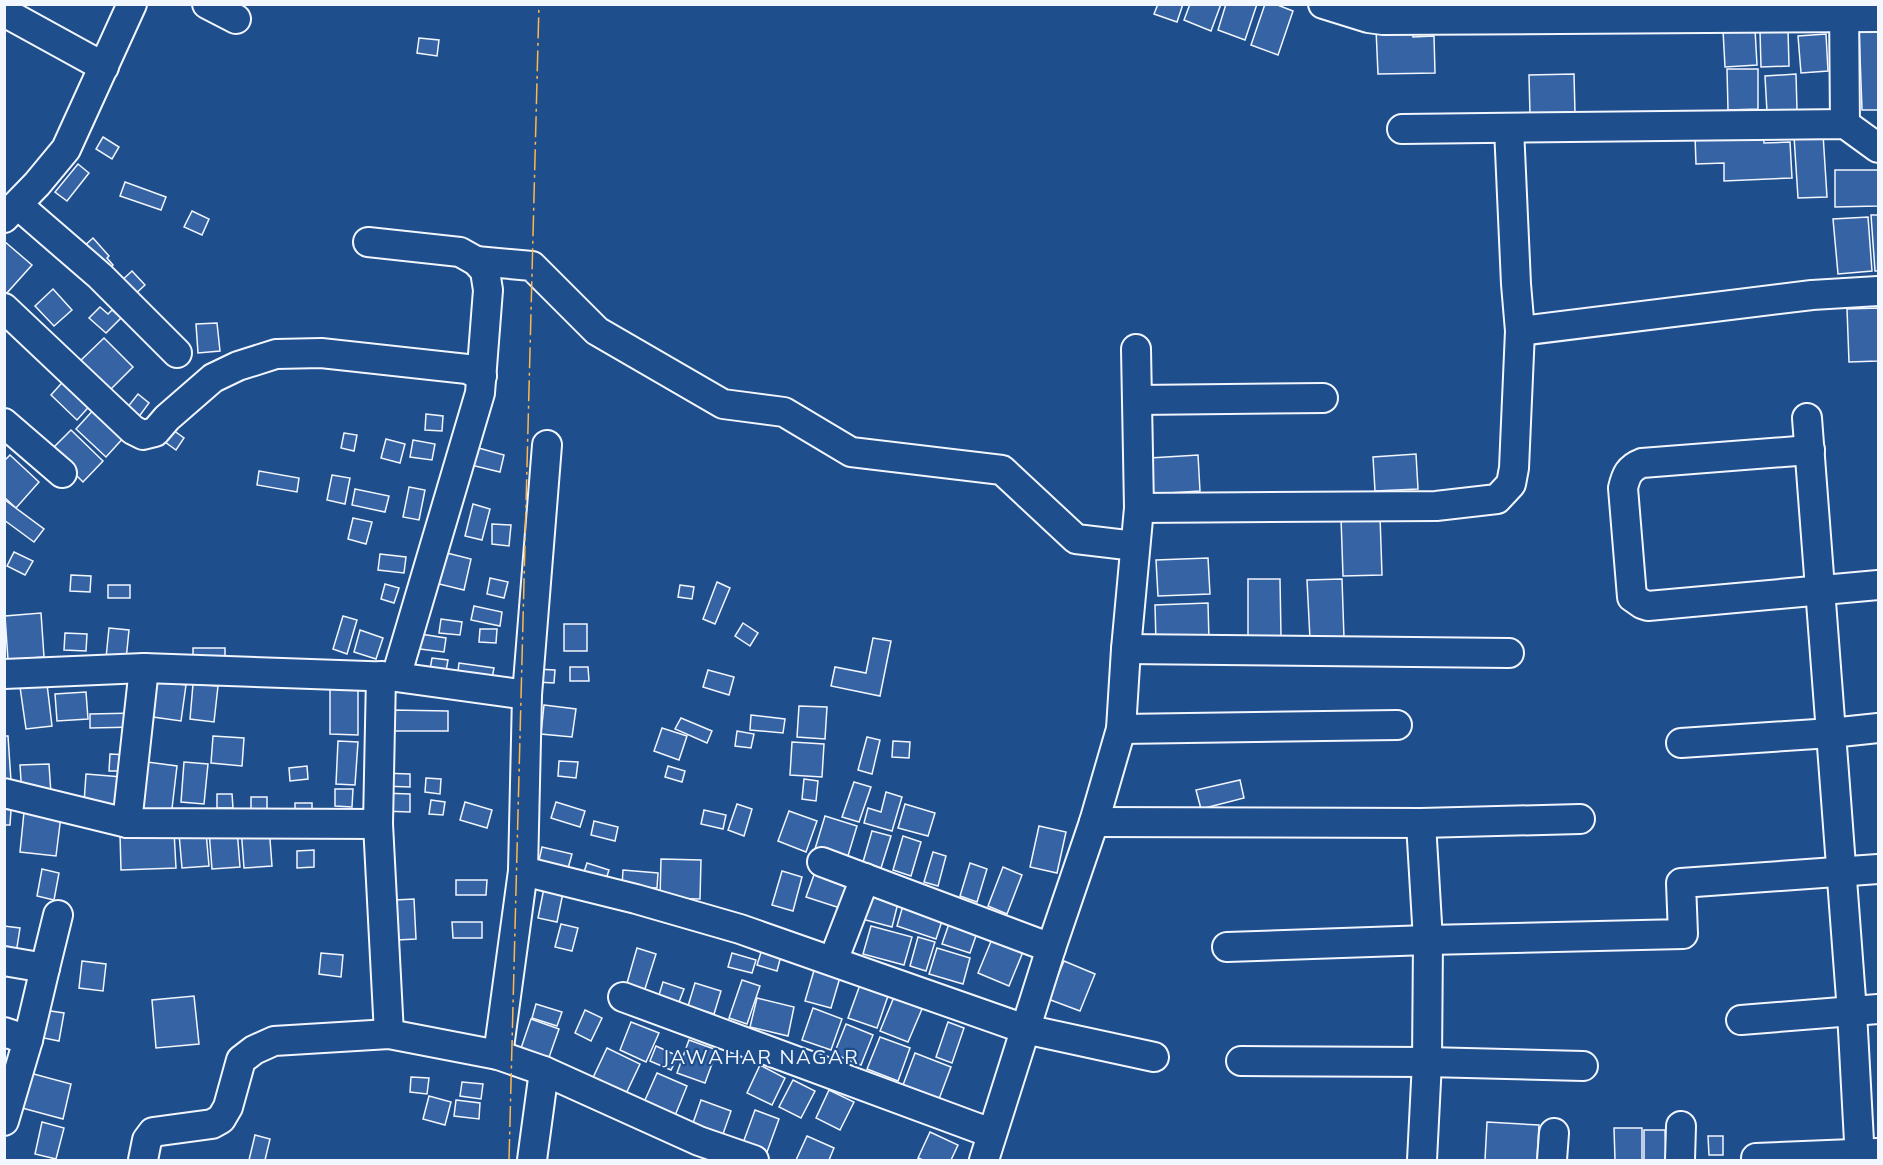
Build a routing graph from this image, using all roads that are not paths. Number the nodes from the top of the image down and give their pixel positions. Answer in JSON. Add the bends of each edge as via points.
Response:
{"nodes":[{"id":1,"x":132,"y":4,"type":"edge"},
{"id":2,"x":207,"y":4,"type":"edge"},
{"id":3,"x":1323,"y":4,"type":"edge"},
{"id":4,"x":1844,"y":11,"type":"edge"},
{"id":5,"x":4,"y":12,"type":"edge"},
{"id":6,"x":1878,"y":17,"type":"edge"},
{"id":7,"x":236,"y":19,"type":"dead end"},
{"id":8,"x":104,"y":67,"type":"junction"},
{"id":9,"x":1845,"y":124,"type":"junction"},
{"id":10,"x":1509,"y":128,"type":"junction"},
{"id":11,"x":1402,"y":129,"type":"dead end"},
{"id":12,"x":1878,"y":148,"type":"edge"},
{"id":13,"x":11,"y":212,"type":"edge"},
{"id":14,"x":368,"y":242,"type":"dead end"},
{"id":15,"x":476,"y":261,"type":"junction"},
{"id":16,"x":1878,"y":291,"type":"edge"},
{"id":17,"x":4,"y":308,"type":"edge"},
{"id":18,"x":1520,"y":330,"type":"junction"},
{"id":19,"x":1136,"y":349,"type":"dead end"},
{"id":20,"x":177,"y":353,"type":"dead end"},
{"id":21,"x":482,"y":376,"type":"junction"},
{"id":22,"x":1323,"y":398,"type":"dead end"},
{"id":23,"x":1137,"y":400,"type":"junction"},
{"id":24,"x":1807,"y":418,"type":"dead end"},
{"id":25,"x":4,"y":423,"type":"edge"},
{"id":26,"x":547,"y":445,"type":"dead end"},
{"id":27,"x":1810,"y":450,"type":"junction"},
{"id":28,"x":62,"y":473,"type":"dead end"},
{"id":29,"x":1139,"y":508,"type":"junction"},
{"id":30,"x":1135,"y":546,"type":"junction"},
{"id":31,"x":1878,"y":585,"type":"edge"},
{"id":32,"x":1820,"y":590,"type":"junction"},
{"id":33,"x":1126,"y":649,"type":"junction"},
{"id":34,"x":1509,"y":653,"type":"dead end"},
{"id":35,"x":144,"y":668,"type":"junction"},
{"id":36,"x":4,"y":674,"type":"edge"},
{"id":37,"x":388,"y":676,"type":"junction"},
{"id":38,"x":527,"y":695,"type":"junction"},
{"id":39,"x":1397,"y":724,"type":"dead end"},
{"id":40,"x":1878,"y":728,"type":"edge"},
{"id":41,"x":1121,"y":729,"type":"junction"},
{"id":42,"x":1831,"y":733,"type":"junction"},
{"id":43,"x":1681,"y":743,"type":"dead end"},
{"id":44,"x":4,"y":793,"type":"edge"},
{"id":45,"x":1580,"y":819,"type":"dead end"},
{"id":46,"x":1094,"y":822,"type":"junction"},
{"id":47,"x":127,"y":823,"type":"junction"},
{"id":48,"x":1421,"y":823,"type":"junction"},
{"id":49,"x":378,"y":824,"type":"junction"},
{"id":50,"x":822,"y":862,"type":"dead end"},
{"id":51,"x":1878,"y":869,"type":"edge"},
{"id":52,"x":523,"y":872,"type":"junction"},
{"id":53,"x":1842,"y":872,"type":"junction"},
{"id":54,"x":865,"y":878,"type":"junction"},
{"id":55,"x":58,"y":915,"type":"dead end"},
{"id":56,"x":1428,"y":940,"type":"junction"},
{"id":57,"x":1227,"y":947,"type":"dead end"},
{"id":58,"x":1051,"y":948,"type":"junction"},
{"id":59,"x":4,"y":961,"type":"edge"},
{"id":60,"x":833,"y":961,"type":"junction"},
{"id":61,"x":45,"y":968,"type":"junction"},
{"id":62,"x":623,"y":997,"type":"dead end"},
{"id":63,"x":1865,"y":1010,"type":"edge"},
{"id":64,"x":1741,"y":1020,"type":"dead end"},
{"id":65,"x":1025,"y":1029,"type":"junction"},
{"id":66,"x":389,"y":1034,"type":"junction"},
{"id":67,"x":16,"y":1036,"type":"edge"},
{"id":68,"x":498,"y":1055,"type":"junction"},
{"id":69,"x":1154,"y":1057,"type":"dead end"},
{"id":70,"x":1241,"y":1061,"type":"dead end"},
{"id":71,"x":1427,"y":1062,"type":"junction"},
{"id":72,"x":1583,"y":1066,"type":"dead end"},
{"id":73,"x":544,"y":1071,"type":"junction"},
{"id":74,"x":4,"y":1121,"type":"edge"},
{"id":75,"x":1682,"y":1126,"type":"dead end"},
{"id":76,"x":992,"y":1133,"type":"junction"},
{"id":77,"x":1866,"y":1156,"type":"edge"},
{"id":78,"x":1756,"y":1158,"type":"dead end"},
{"id":79,"x":143,"y":1161,"type":"edge"},
{"id":80,"x":532,"y":1161,"type":"edge"},
{"id":81,"x":754,"y":1161,"type":"edge"},
{"id":82,"x":984,"y":1161,"type":"edge"},
{"id":83,"x":1422,"y":1161,"type":"edge"},
{"id":84,"x":1680,"y":1161,"type":"edge"}],
"edges":[{"from":1,"to":8,"type":"street"},
{"from":2,"to":7,"type":"street"},
{"from":3,"to":4,"type":"street","via":[[1383,20]]},
{"from":4,"to":6,"type":"street"},
{"from":4,"to":9,"type":"street"},
{"from":5,"to":8,"type":"street"},
{"from":8,"to":13,"type":"street","via":[[66,149]]},
{"from":9,"to":10,"type":"street"},
{"from":9,"to":12,"type":"street"},
{"from":10,"to":11,"type":"street"},
{"from":10,"to":18,"type":"street"},
{"from":13,"to":20,"type":"street","via":[[100,276]]},
{"from":14,"to":15,"type":"street","via":[[460,252]]},
{"from":15,"to":21,"type":"street","via":[[485,271],[489,290]]},
{"from":15,"to":30,"type":"street","via":[[532,266],[597,331],[723,404],[784,412],[851,452],[1002,470],[1076,539]]},
{"from":16,"to":18,"type":"street","via":[[1812,295]]},
{"from":17,"to":21,"type":"street","via":[[133,430],[143,435],[155,432],[213,378],[276,354],[333,354],[467,369]]},
{"from":18,"to":29,"type":"street","via":[[1514,468],[1511,484],[1497,499],[1436,506]]},
{"from":19,"to":23,"type":"street"},
{"from":21,"to":37,"type":"street","via":[[480,393]]},
{"from":22,"to":23,"type":"street"},
{"from":23,"to":29,"type":"street"},
{"from":24,"to":27,"type":"street"},
{"from":25,"to":28,"type":"street"},
{"from":26,"to":38,"type":"street"},
{"from":27,"to":32,"type":"street"},
{"from":27,"to":32,"type":"street","via":[[1642,463],[1626,475],[1623,488],[1632,597],[1642,604]]},
{"from":29,"to":30,"type":"street"},
{"from":30,"to":33,"type":"street"},
{"from":31,"to":32,"type":"street"},
{"from":32,"to":42,"type":"street"},
{"from":33,"to":34,"type":"street"},
{"from":33,"to":41,"type":"street"},
{"from":35,"to":36,"type":"street"},
{"from":35,"to":37,"type":"street"},
{"from":35,"to":47,"type":"street"},
{"from":37,"to":38,"type":"street"},
{"from":37,"to":49,"type":"street"},
{"from":38,"to":52,"type":"street"},
{"from":39,"to":41,"type":"street"},
{"from":40,"to":42,"type":"street"},
{"from":41,"to":46,"type":"street"},
{"from":42,"to":43,"type":"street"},
{"from":42,"to":53,"type":"street"},
{"from":44,"to":47,"type":"street"},
{"from":45,"to":48,"type":"street"},
{"from":46,"to":48,"type":"street"},
{"from":46,"to":58,"type":"street"},
{"from":47,"to":49,"type":"street"},
{"from":48,"to":56,"type":"street"},
{"from":49,"to":66,"type":"street"},
{"from":50,"to":54,"type":"street"},
{"from":51,"to":53,"type":"street"},
{"from":52,"to":60,"type":"street","via":[[636,899]]},
{"from":52,"to":68,"type":"street"},
{"from":53,"to":56,"type":"street","via":[[1681,883],[1683,934]]},
{"from":53,"to":63,"type":"street"},
{"from":54,"to":58,"type":"street"},
{"from":54,"to":60,"type":"street"},
{"from":55,"to":61,"type":"street"},
{"from":56,"to":57,"type":"street"},
{"from":56,"to":71,"type":"street"},
{"from":58,"to":65,"type":"street"},
{"from":59,"to":61,"type":"street"},
{"from":60,"to":65,"type":"street"},
{"from":61,"to":67,"type":"street"},
{"from":62,"to":76,"type":"street"},
{"from":63,"to":64,"type":"street"},
{"from":63,"to":77,"type":"street"},
{"from":65,"to":69,"type":"street"},
{"from":65,"to":76,"type":"street"},
{"from":66,"to":68,"type":"street"},
{"from":66,"to":79,"type":"street","via":[[274,1041],[254,1050],[241,1060],[221,1119],[212,1124],[153,1132],[147,1140]]},
{"from":67,"to":74,"type":"street"},
{"from":68,"to":73,"type":"street"},
{"from":70,"to":71,"type":"street"},
{"from":71,"to":72,"type":"street"},
{"from":71,"to":83,"type":"street"},
{"from":73,"to":80,"type":"street"},
{"from":73,"to":81,"type":"street","via":[[699,1141]]},
{"from":75,"to":84,"type":"street"},
{"from":76,"to":82,"type":"street"},
{"from":77,"to":78,"type":"street"}]}
